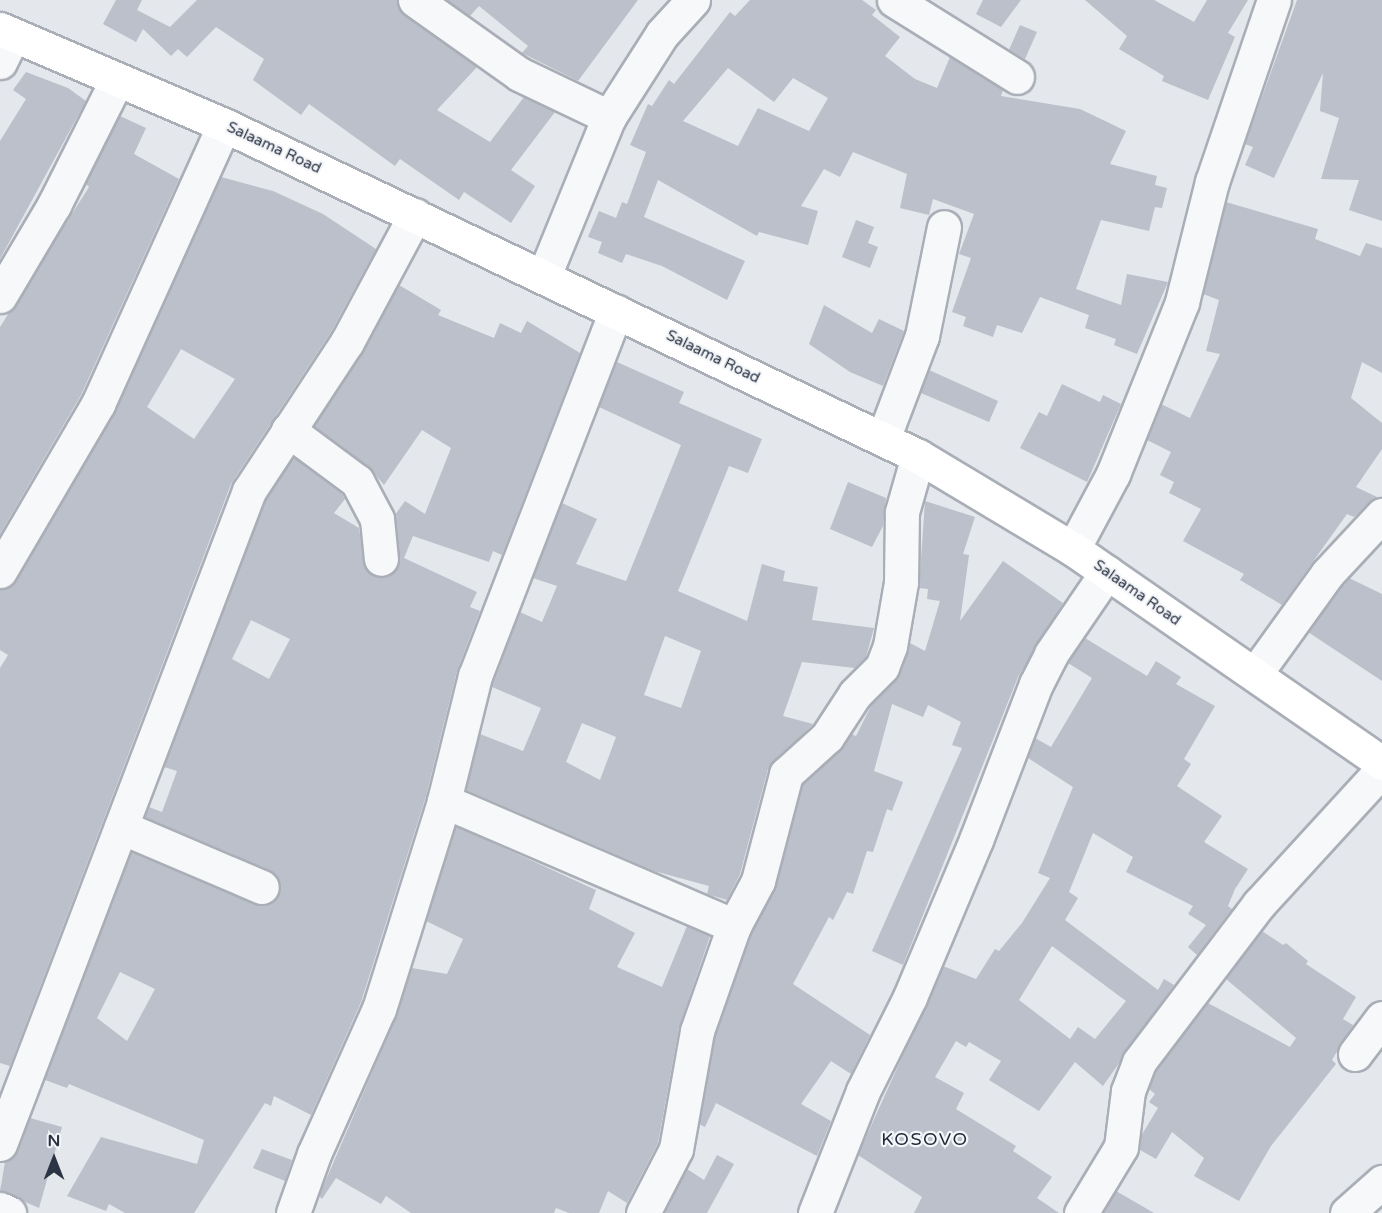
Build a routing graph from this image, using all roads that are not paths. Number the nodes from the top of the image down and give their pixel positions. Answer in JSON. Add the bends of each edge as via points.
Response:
{"nodes":[{"id":1,"x":415,"y":0,"type":"edge"},
{"id":2,"x":693,"y":0,"type":"edge"},
{"id":3,"x":894,"y":0,"type":"edge"},
{"id":4,"x":1274,"y":0,"type":"edge"},
{"id":5,"x":4,"y":42,"type":"edge"},
{"id":6,"x":1017,"y":77,"type":"dead end"},
{"id":7,"x":117,"y":80,"type":"junction"},
{"id":8,"x":609,"y":117,"type":"junction"},
{"id":9,"x":224,"y":125,"type":"junction"},
{"id":10,"x":415,"y":215,"type":"junction"},
{"id":11,"x":944,"y":227,"type":"dead end"},
{"id":12,"x":544,"y":276,"type":"junction"},
{"id":13,"x":0,"y":296,"type":"edge"},
{"id":14,"x":616,"y":311,"type":"junction"},
{"id":15,"x":288,"y":430,"type":"junction"},
{"id":16,"x":883,"y":439,"type":"junction"},
{"id":17,"x":918,"y":456,"type":"junction"},
{"id":18,"x":1382,"y":515,"type":"edge"},
{"id":19,"x":1073,"y":549,"type":"junction"},
{"id":20,"x":381,"y":559,"type":"dead end"},
{"id":21,"x":0,"y":570,"type":"edge"},
{"id":22,"x":1107,"y":572,"type":"junction"},
{"id":23,"x":1255,"y":674,"type":"junction"},
{"id":24,"x":1382,"y":763,"type":"edge"},
{"id":25,"x":1382,"y":770,"type":"edge"},
{"id":26,"x":444,"y":801,"type":"junction"},
{"id":27,"x":121,"y":827,"type":"junction"},
{"id":28,"x":262,"y":887,"type":"dead end"},
{"id":29,"x":734,"y":927,"type":"junction"},
{"id":30,"x":1382,"y":1018,"type":"edge"},
{"id":31,"x":1355,"y":1054,"type":"dead end"},
{"id":32,"x":0,"y":1144,"type":"edge"},
{"id":33,"x":1382,"y":1182,"type":"edge"},
{"id":34,"x":0,"y":1209,"type":"edge"},
{"id":35,"x":9,"y":1212,"type":"edge"},
{"id":36,"x":293,"y":1213,"type":"edge"},
{"id":37,"x":643,"y":1213,"type":"edge"},
{"id":38,"x":815,"y":1213,"type":"edge"},
{"id":39,"x":1081,"y":1213,"type":"edge"},
{"id":40,"x":1347,"y":1213,"type":"edge"}],
"edges":[{"from":1,"to":8,"type":"street","via":[[519,74]]},
{"from":2,"to":8,"type":"street","via":[[662,34]]},
{"from":3,"to":6,"type":"street"},
{"from":4,"to":19,"type":"street","via":[[1212,182],[1182,302],[1113,474]]},
{"from":5,"to":7,"type":"main road","name":"Salaama Road"},
{"from":7,"to":9,"type":"main road","name":"Salaama Road"},
{"from":7,"to":13,"type":"street","via":[[54,206]]},
{"from":8,"to":12,"type":"street"},
{"from":9,"to":10,"type":"main road","name":"Salaama Road"},
{"from":9,"to":21,"type":"street","via":[[98,404]]},
{"from":10,"to":12,"type":"main road","name":"Salaama Road"},
{"from":10,"to":15,"type":"street","via":[[347,342]]},
{"from":11,"to":16,"type":"street","via":[[922,336]]},
{"from":12,"to":14,"type":"main road","name":"Salaama Road"},
{"from":14,"to":16,"type":"main road","name":"Salaama Road"},
{"from":14,"to":26,"type":"street","via":[[475,676]]},
{"from":15,"to":20,"type":"street","via":[[357,481],[377,519]]},
{"from":15,"to":27,"type":"street","via":[[249,491],[162,708]]},
{"from":16,"to":17,"type":"main road","name":"Salaama Road"},
{"from":17,"to":19,"type":"main road","name":"Salaama Road"},
{"from":17,"to":29,"type":"street","via":[[902,512],[901,582],[882,667],[855,694],[827,737],[786,774],[759,881]]},
{"from":18,"to":23,"type":"street","via":[[1327,574]]},
{"from":19,"to":22,"type":"main road","name":"Salaama Road"},
{"from":22,"to":23,"type":"main road","name":"Salaama Road"},
{"from":22,"to":38,"type":"street","via":[[1051,654],[1036,684],[976,840],[910,997],[863,1091]]},
{"from":23,"to":24,"type":"main road","name":"Salaama Road"},
{"from":25,"to":39,"type":"street","via":[[1259,904],[1139,1062],[1128,1091],[1121,1147]]},
{"from":26,"to":29,"type":"street"},
{"from":26,"to":36,"type":"street","via":[[379,1009],[314,1154]]},
{"from":27,"to":28,"type":"street"},
{"from":27,"to":32,"type":"street"},
{"from":29,"to":37,"type":"street","via":[[697,1031],[682,1129]]},
{"from":30,"to":31,"type":"street"},
{"from":33,"to":40,"type":"street"},
{"from":34,"to":35,"type":"street"}]}
